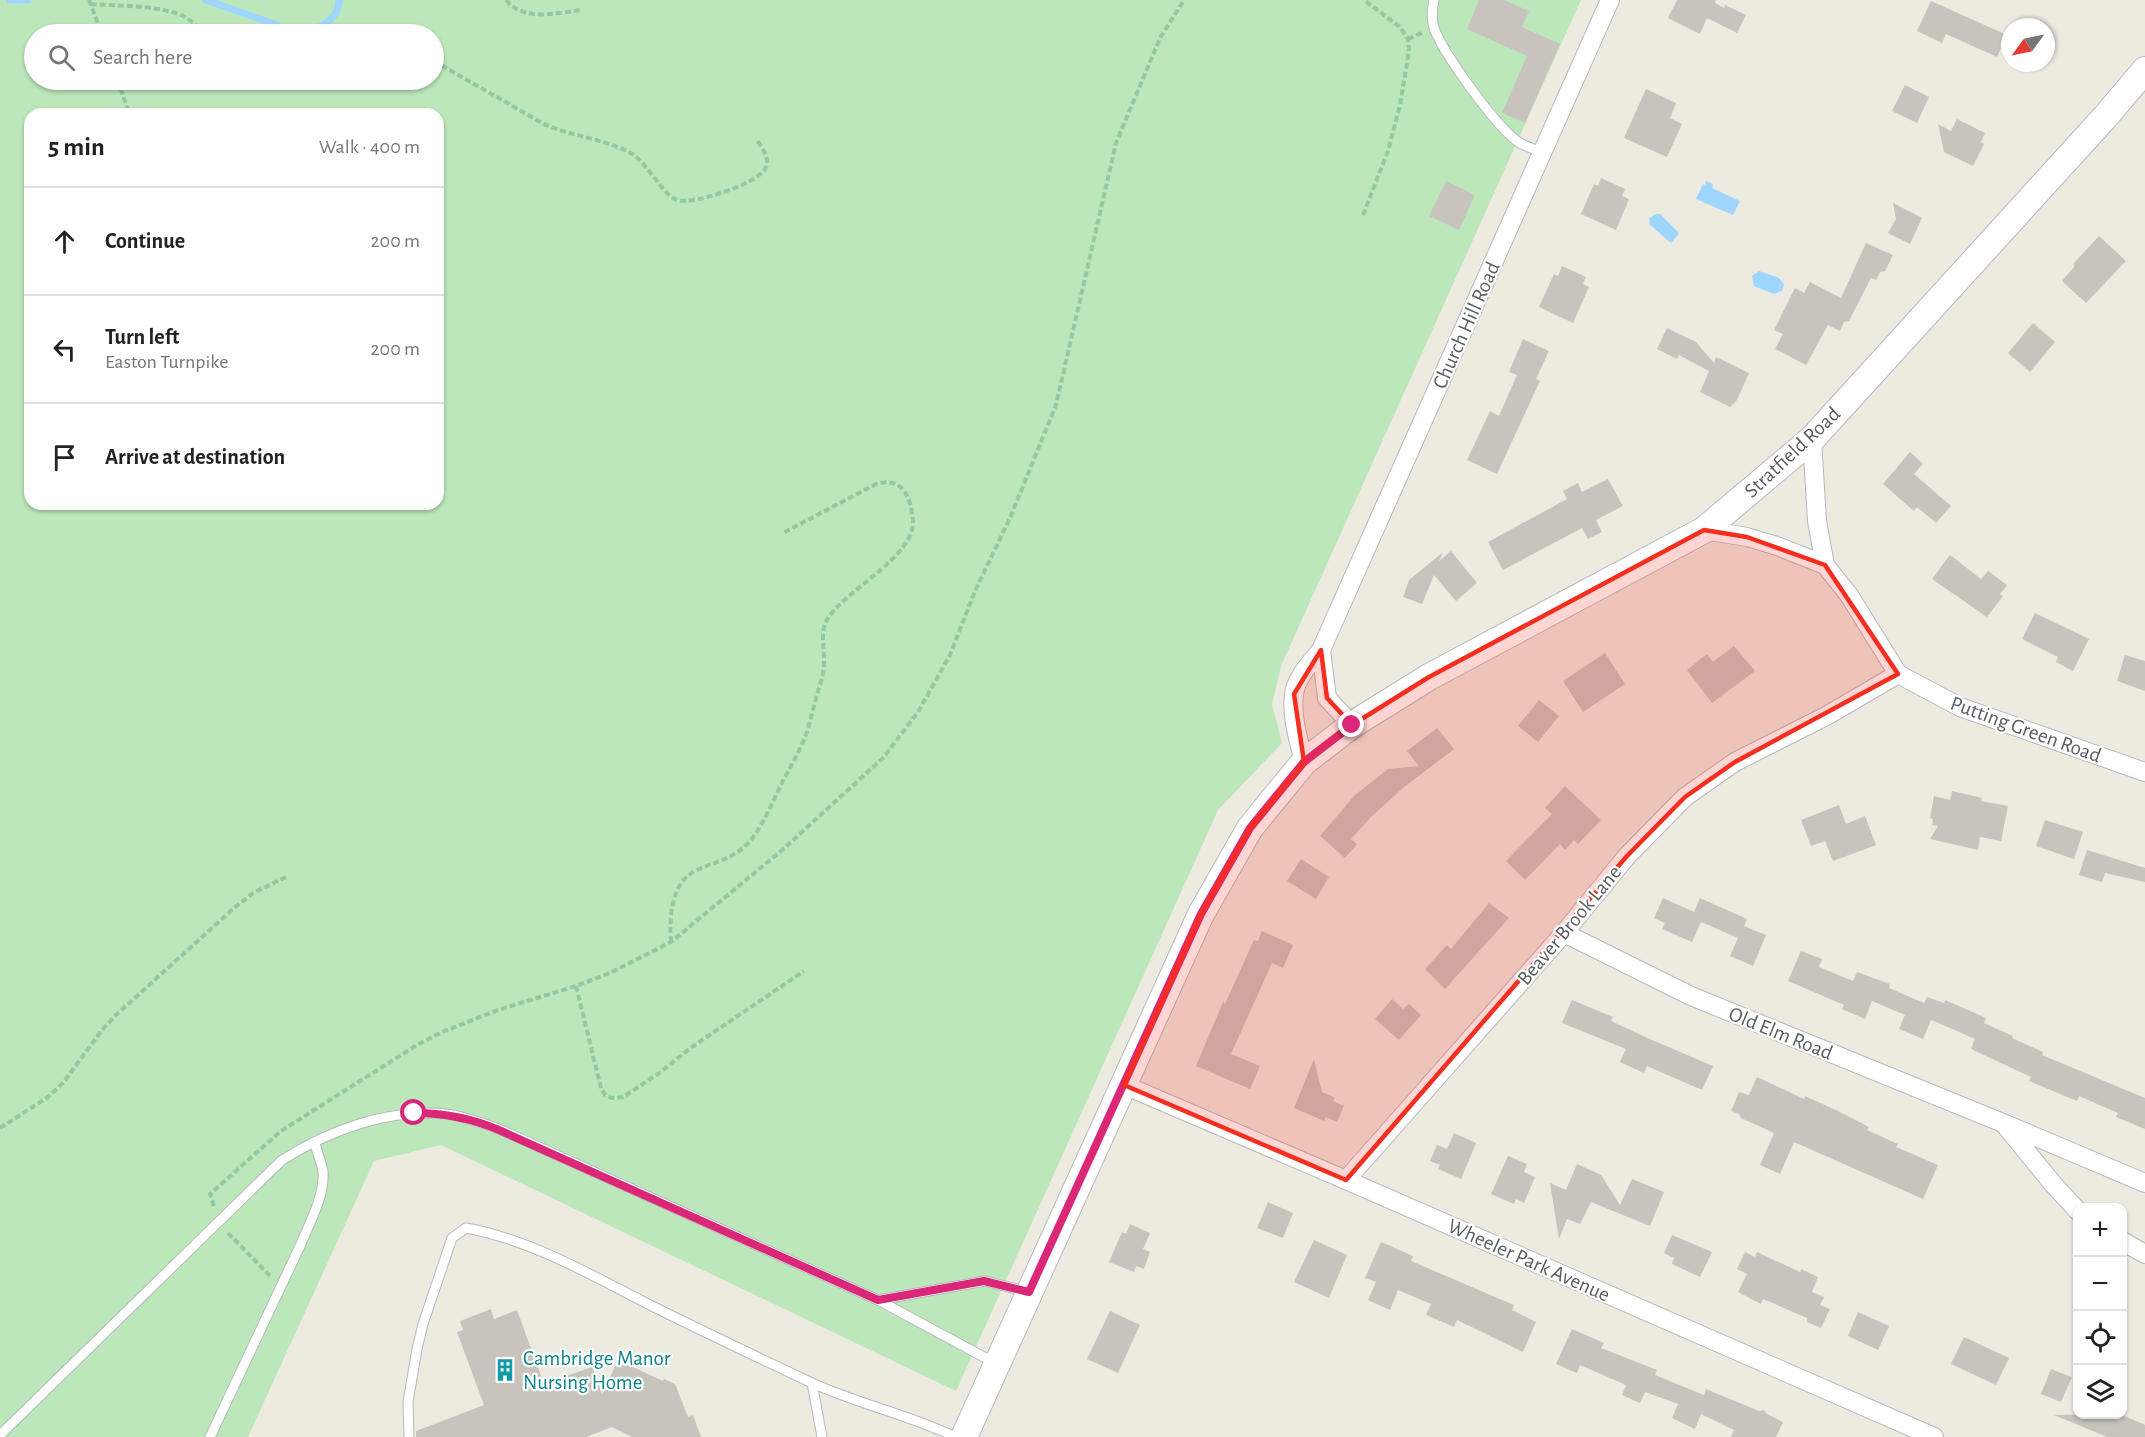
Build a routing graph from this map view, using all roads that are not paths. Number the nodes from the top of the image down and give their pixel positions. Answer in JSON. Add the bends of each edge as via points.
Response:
{"nodes":[{"id":1,"x":1434,"y":0,"type":"edge"},
{"id":2,"x":1610,"y":0,"type":"edge"},
{"id":3,"x":2145,"y":70,"type":"edge"},
{"id":4,"x":1542,"y":153,"type":"junction"},
{"id":5,"x":1812,"y":439,"type":"junction"},
{"id":6,"x":1704,"y":530,"type":"junction"},
{"id":7,"x":1825,"y":565,"type":"junction"},
{"id":8,"x":1321,"y":650,"type":"junction"},
{"id":9,"x":1898,"y":674,"type":"junction"},
{"id":10,"x":1352,"y":725,"type":"junction"},
{"id":11,"x":1304,"y":762,"type":"junction"},
{"id":12,"x":2145,"y":772,"type":"edge"},
{"id":13,"x":1564,"y":933,"type":"junction"},
{"id":14,"x":1124,"y":1085,"type":"junction"},
{"id":15,"x":2003,"y":1123,"type":"junction"},
{"id":16,"x":315,"y":1143,"type":"junction"},
{"id":17,"x":1346,"y":1180,"type":"junction"},
{"id":18,"x":2145,"y":1183,"type":"edge"},
{"id":19,"x":2073,"y":1205,"type":"edge"},
{"id":20,"x":2127,"y":1244,"type":"edge"},
{"id":21,"x":2145,"y":1254,"type":"edge"},
{"id":22,"x":1029,"y":1292,"type":"junction"},
{"id":23,"x":878,"y":1300,"type":"junction"},
{"id":24,"x":998,"y":1364,"type":"junction"},
{"id":25,"x":812,"y":1383,"type":"junction"},
{"id":26,"x":0,"y":1435,"type":"edge"},
{"id":27,"x":210,"y":1437,"type":"edge"},
{"id":28,"x":409,"y":1437,"type":"edge"},
{"id":29,"x":822,"y":1437,"type":"edge"},
{"id":30,"x":955,"y":1437,"type":"edge"},
{"id":31,"x":964,"y":1437,"type":"edge"},
{"id":32,"x":1934,"y":1437,"type":"edge"}],
"edges":[{"from":1,"to":4,"type":"lane","via":[[1434,27],[1465,80],[1504,130],[1518,142]]},
{"from":2,"to":4,"type":"street","name":"Church Hill Road"},
{"from":3,"to":5,"type":"main road","name":"Stratfield Road"},
{"from":4,"to":8,"type":"street","name":"Church Hill Road"},
{"from":5,"to":6,"type":"main road","name":"Stratfield Road"},
{"from":5,"to":7,"type":"street","via":[[1817,521]]},
{"from":6,"to":7,"type":"street","via":[[1747,537]]},
{"from":6,"to":10,"type":"main road","name":"Stratfield Road","via":[[1429,677]]},
{"from":7,"to":9,"type":"street","via":[[1849,595]]},
{"from":8,"to":10,"type":"street","via":[[1327,698]]},
{"from":8,"to":11,"type":"street","name":"Church Hill Road","via":[[1294,694],[1296,730]]},
{"from":9,"to":12,"type":"street","name":"Putting Green Road","via":[[1960,707]]},
{"from":9,"to":13,"type":"street","name":"Beaver Brook Lane","via":[[1735,762],[1685,797],[1627,856]]},
{"from":10,"to":11,"type":"main road","name":"Stratfield Road"},
{"from":11,"to":14,"type":"main road","name":"Stratfield Road","via":[[1250,828],[1201,914]]},
{"from":13,"to":15,"type":"street","name":"Old Elm Road","via":[[1691,996]]},
{"from":13,"to":17,"type":"street","name":"Beaver Brook Lane"},
{"from":14,"to":17,"type":"street","name":"Wheeler Park Avenue"},
{"from":14,"to":22,"type":"main road","name":"Stratfield Road"},
{"from":15,"to":18,"type":"street","name":"Old Elm Road"},
{"from":15,"to":19,"type":"street","name":"Old Elm Road"},
{"from":16,"to":23,"type":"lane","via":[[362,1122],[422,1113],[463,1117]]},
{"from":16,"to":26,"type":"lane","via":[[282,1160]]},
{"from":16,"to":27,"type":"lane","via":[[323,1172],[319,1196],[300,1246]]},
{"from":17,"to":32,"type":"street","name":"Wheeler Park Avenue"},
{"from":20,"to":21,"type":"street"},
{"from":22,"to":23,"type":"lane","via":[[984,1281]]},
{"from":22,"to":24,"type":"main road","name":"Stratfield Road"},
{"from":23,"to":24,"type":"lane"},
{"from":24,"to":31,"type":"main road","name":"Stratfield Road"},
{"from":25,"to":28,"type":"lane","via":[[562,1260],[466,1228],[452,1239],[423,1324],[408,1402]]},
{"from":25,"to":29,"type":"lane"},
{"from":25,"to":30,"type":"lane"}]}
